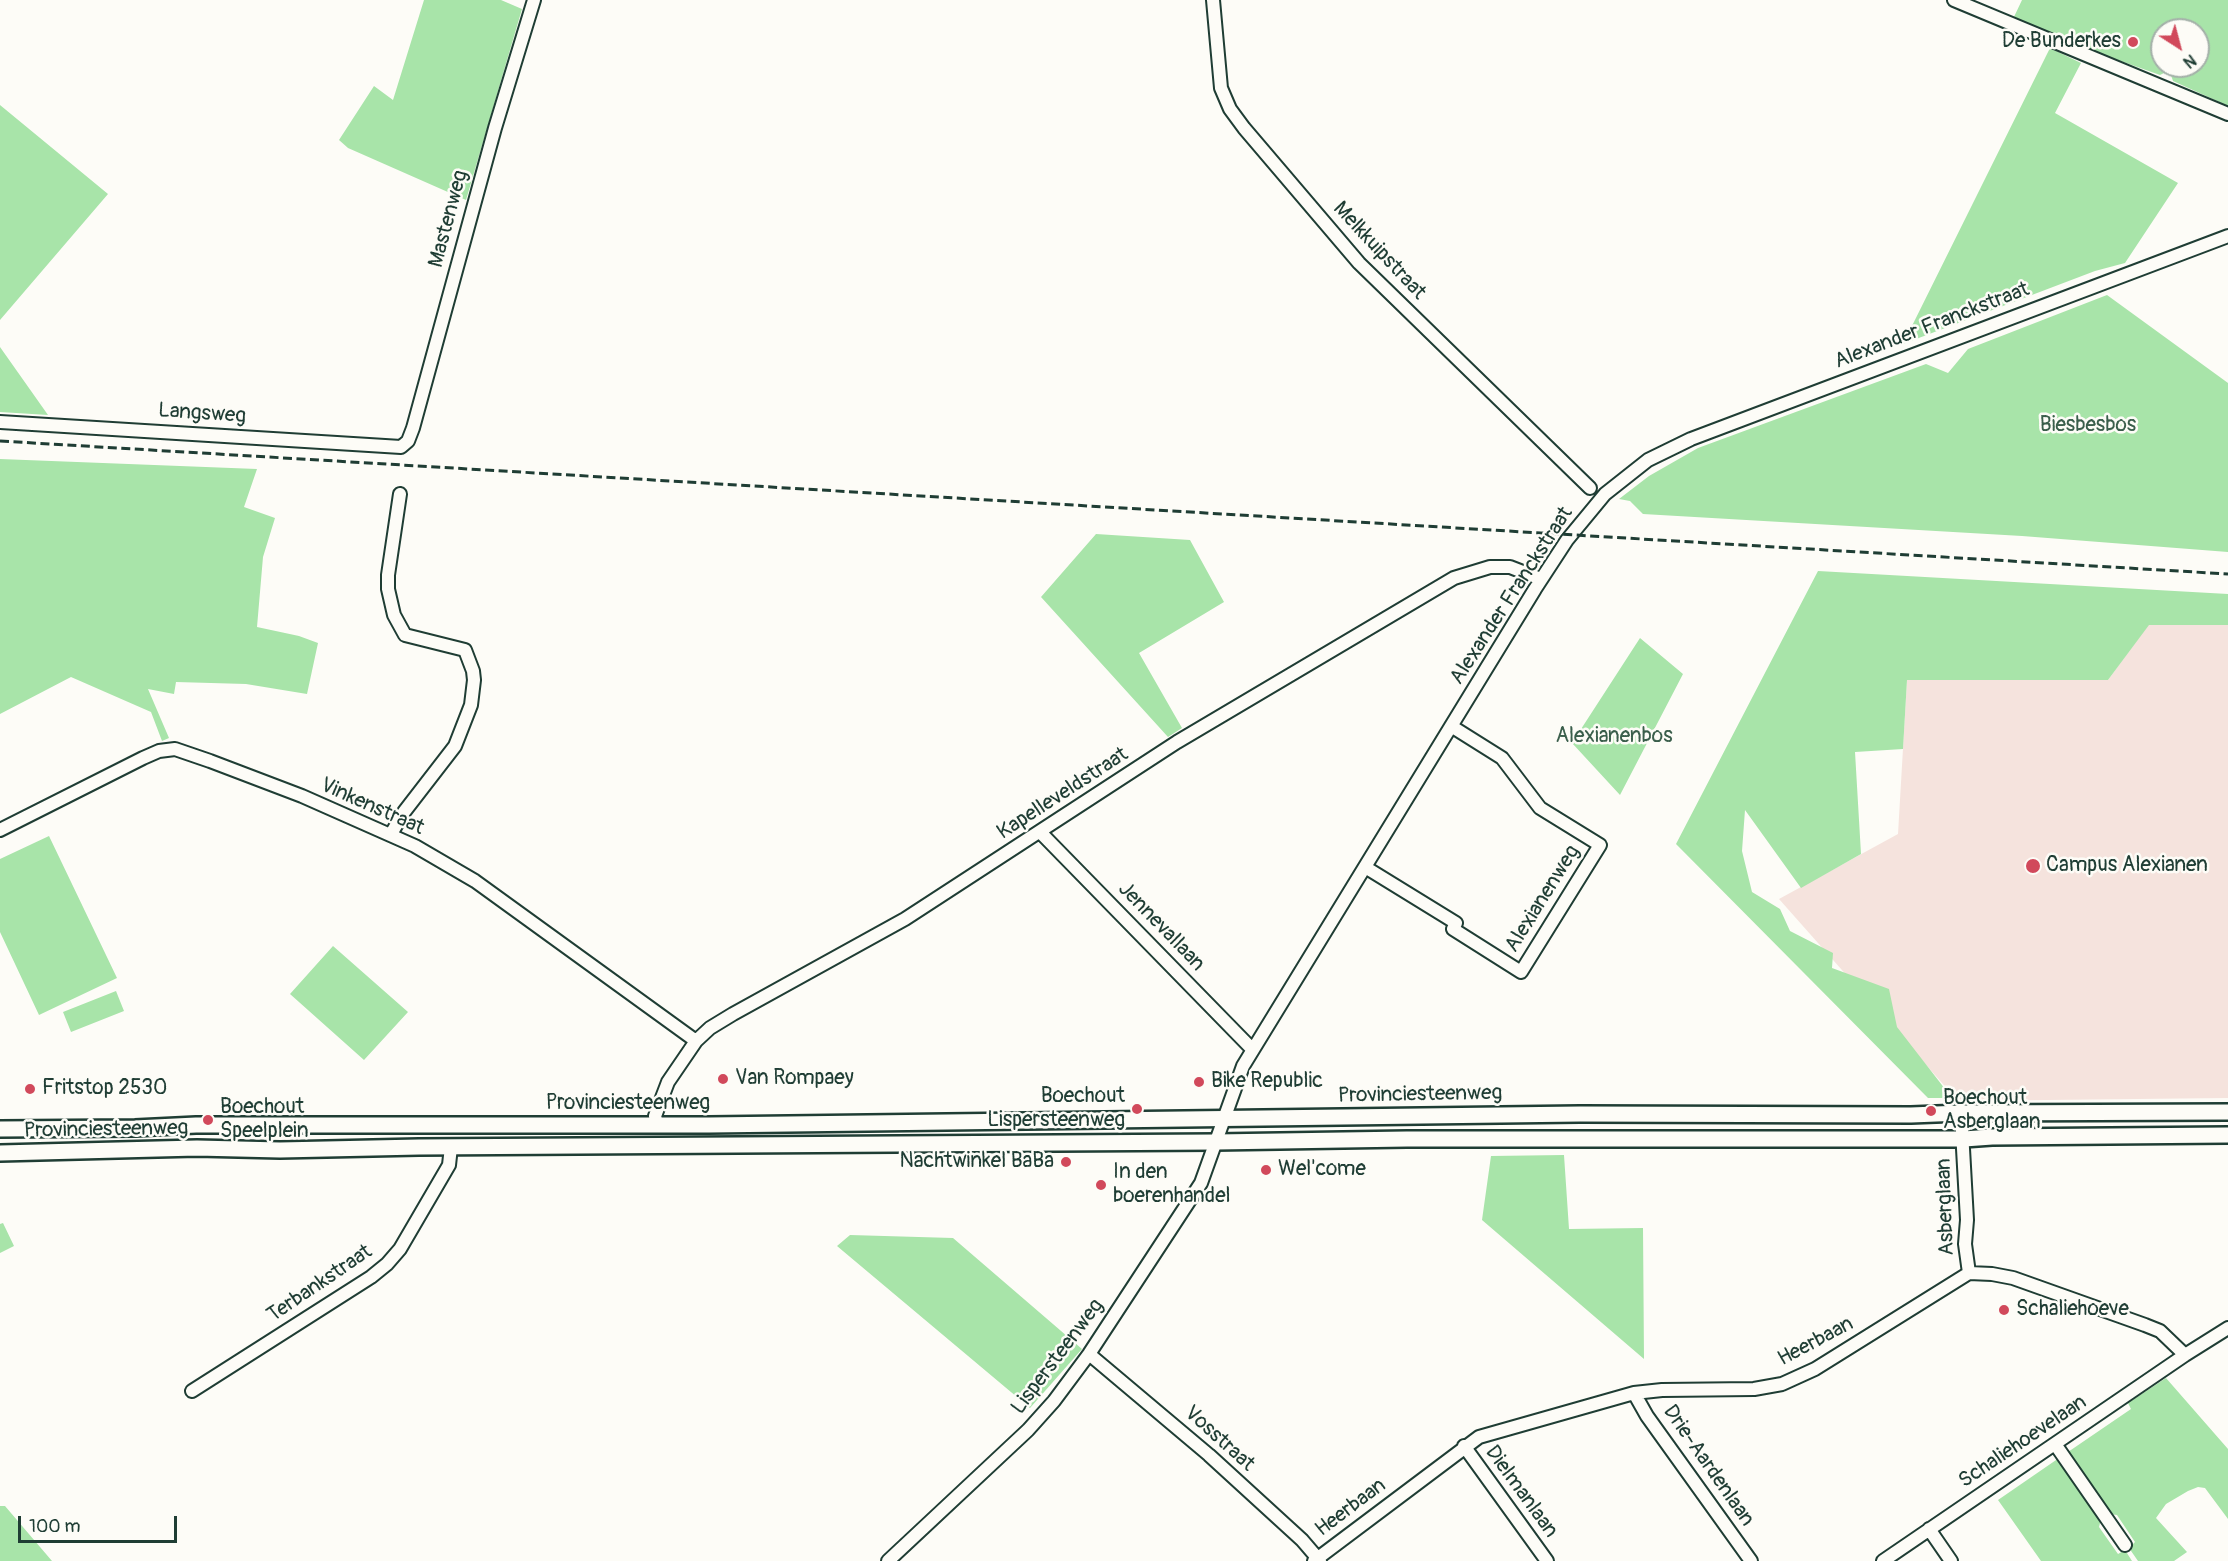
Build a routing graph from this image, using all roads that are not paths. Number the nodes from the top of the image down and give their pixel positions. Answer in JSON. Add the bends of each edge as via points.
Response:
{"nodes":[{"id":1,"x":534,"y":0,"type":"edge"},
{"id":2,"x":1213,"y":0,"type":"edge"},
{"id":3,"x":1954,"y":0,"type":"edge"},
{"id":4,"x":2228,"y":114,"type":"edge"},
{"id":5,"x":2228,"y":236,"type":"edge"},
{"id":6,"x":0,"y":422,"type":"edge"},
{"id":7,"x":401,"y":447,"type":"joint"},
{"id":8,"x":1590,"y":488,"type":"dead end"},
{"id":9,"x":400,"y":494,"type":"dead end"},
{"id":10,"x":1542,"y":579,"type":"junction"},
{"id":11,"x":1451,"y":726,"type":"junction"},
{"id":12,"x":0,"y":831,"type":"edge"},
{"id":13,"x":1040,"y":832,"type":"junction"},
{"id":14,"x":391,"y":834,"type":"junction"},
{"id":15,"x":1365,"y":867,"type":"junction"},
{"id":16,"x":696,"y":1041,"type":"junction"},
{"id":17,"x":1253,"y":1050,"type":"junction"},
{"id":18,"x":2228,"y":1112,"type":"edge"},
{"id":19,"x":1961,"y":1113,"type":"junction"},
{"id":20,"x":1224,"y":1119,"type":"junction"},
{"id":21,"x":630,"y":1124,"type":"junction"},
{"id":22,"x":657,"y":1124,"type":"junction"},
{"id":23,"x":238,"y":1125,"type":"junction"},
{"id":24,"x":0,"y":1129,"type":"edge"},
{"id":25,"x":2228,"y":1135,"type":"edge"},
{"id":26,"x":1964,"y":1139,"type":"junction"},
{"id":27,"x":1216,"y":1142,"type":"junction"},
{"id":28,"x":451,"y":1146,"type":"junction"},
{"id":29,"x":615,"y":1146,"type":"junction"},
{"id":30,"x":227,"y":1151,"type":"junction"},
{"id":31,"x":0,"y":1153,"type":"edge"},
{"id":32,"x":1969,"y":1273,"type":"junction"},
{"id":33,"x":2228,"y":1328,"type":"edge"},
{"id":34,"x":1089,"y":1354,"type":"junction"},
{"id":35,"x":2185,"y":1355,"type":"junction"},
{"id":36,"x":192,"y":1391,"type":"dead end"},
{"id":37,"x":1634,"y":1393,"type":"junction"},
{"id":38,"x":2055,"y":1444,"type":"junction"},
{"id":39,"x":1464,"y":1446,"type":"junction"},
{"id":40,"x":1929,"y":1529,"type":"junction"},
{"id":41,"x":2125,"y":1545,"type":"dead end"},
{"id":42,"x":1317,"y":1560,"type":"edge"},
{"id":43,"x":888,"y":1561,"type":"edge"},
{"id":44,"x":1547,"y":1561,"type":"edge"},
{"id":45,"x":1751,"y":1561,"type":"edge"},
{"id":46,"x":1883,"y":1561,"type":"edge"},
{"id":47,"x":1951,"y":1561,"type":"edge"}],
"edges":[{"from":1,"to":7,"type":"street","name":"Mastenweg","via":[[413,427]]},
{"from":2,"to":8,"type":"street","name":"Melkkuipstraat","via":[[1221,88],[1244,128],[1359,263]]},
{"from":3,"to":4,"type":"street"},
{"from":5,"to":10,"type":"street","name":"Alexander Franckstraat","via":[[1671,448],[1648,460],[1605,494],[1567,540]]},
{"from":6,"to":7,"type":"street","name":"Langsweg"},
{"from":9,"to":14,"type":"street","via":[[388,575],[394,615],[405,635],[465,650],[474,680],[471,705],[455,746]]},
{"from":10,"to":11,"type":"street","name":"Alexander Franckstraat"},
{"from":10,"to":13,"type":"street","name":"Kapelleveldstraat","via":[[1510,567],[1490,567],[1454,578],[1177,742]]},
{"from":11,"to":15,"type":"street","name":"Alexander Franckstraat"},
{"from":11,"to":15,"type":"street","name":"Alexianenweg","via":[[1502,758],[1540,808],[1600,845],[1521,972],[1453,929],[1456,923]]},
{"from":12,"to":14,"type":"street","name":"Vinkenstraat","via":[[143,758],[175,749]]},
{"from":13,"to":16,"type":"street","name":"Kapelleveldstraat","via":[[904,919],[733,1014]]},
{"from":13,"to":17,"type":"street","name":"Jennevallaan"},
{"from":14,"to":16,"type":"street","name":"Vinkenstraat","via":[[475,881]]},
{"from":15,"to":17,"type":"street","name":"Alexander Franckstraat"},
{"from":16,"to":22,"type":"street","name":"Kapelleveldstraat","via":[[668,1082],[655,1116]]},
{"from":17,"to":20,"type":"street","name":"Alexander Franckstraat","via":[[1243,1066]]},
{"from":18,"to":19,"type":"main road","name":"Provinciesteenweg"},
{"from":19,"to":20,"type":"main road","name":"Provinciesteenweg"},
{"from":19,"to":26,"type":"street","name":"Asberglaan"},
{"from":20,"to":22,"type":"main road","name":"Provinciesteenweg"},
{"from":20,"to":27,"type":"street","name":"Lispersteenweg"},
{"from":21,"to":22,"type":"main road","name":"Provinciesteenweg"},
{"from":21,"to":23,"type":"main road","name":"Provinciesteenweg"},
{"from":21,"to":29,"type":"main road","via":[[639,1128],[641,1135],[637,1140]]},
{"from":23,"to":24,"type":"main road","name":"Provinciesteenweg"},
{"from":23,"to":30,"type":"main road","via":[[217,1131],[214,1137],[214,1144]]},
{"from":25,"to":26,"type":"main road","name":"Provinciesteenweg"},
{"from":26,"to":27,"type":"main road","name":"Provinciesteenweg"},
{"from":26,"to":32,"type":"street","name":"Asberglaan"},
{"from":27,"to":29,"type":"main road","name":"Provinciesteenweg"},
{"from":27,"to":34,"type":"street","name":"Lispersteenweg","via":[[1201,1183]]},
{"from":28,"to":29,"type":"main road","name":"Provinciesteenweg"},
{"from":28,"to":30,"type":"main road","name":"Provinciesteenweg"},
{"from":28,"to":36,"type":"street","name":"Terbankstraat","via":[[449,1165],[400,1249],[387,1264]]},
{"from":30,"to":31,"type":"main road","name":"Provinciesteenweg","via":[[197,1148]]},
{"from":32,"to":35,"type":"street","via":[[2013,1278],[2145,1325],[2160,1331]]},
{"from":32,"to":37,"type":"street","name":"Heerbaan","via":[[1815,1370],[1782,1384],[1754,1389]]},
{"from":33,"to":35,"type":"street"},
{"from":34,"to":42,"type":"street","name":"Vosstraat","via":[[1209,1455],[1302,1540]]},
{"from":34,"to":43,"type":"street","name":"Lispersteenweg","via":[[1028,1430]]},
{"from":35,"to":38,"type":"street","name":"Schaliehoevelaan"},
{"from":37,"to":39,"type":"street","name":"Heerbaan","via":[[1479,1437]]},
{"from":37,"to":45,"type":"street","name":"Drie-Aardenlaan"},
{"from":38,"to":40,"type":"street","name":"Schaliehoevelaan"},
{"from":38,"to":41,"type":"street"},
{"from":39,"to":42,"type":"street","name":"Heerbaan"},
{"from":39,"to":44,"type":"street","name":"Dielmanlaan"},
{"from":40,"to":46,"type":"street","name":"Schaliehoevelaan"},
{"from":40,"to":47,"type":"street"}]}
